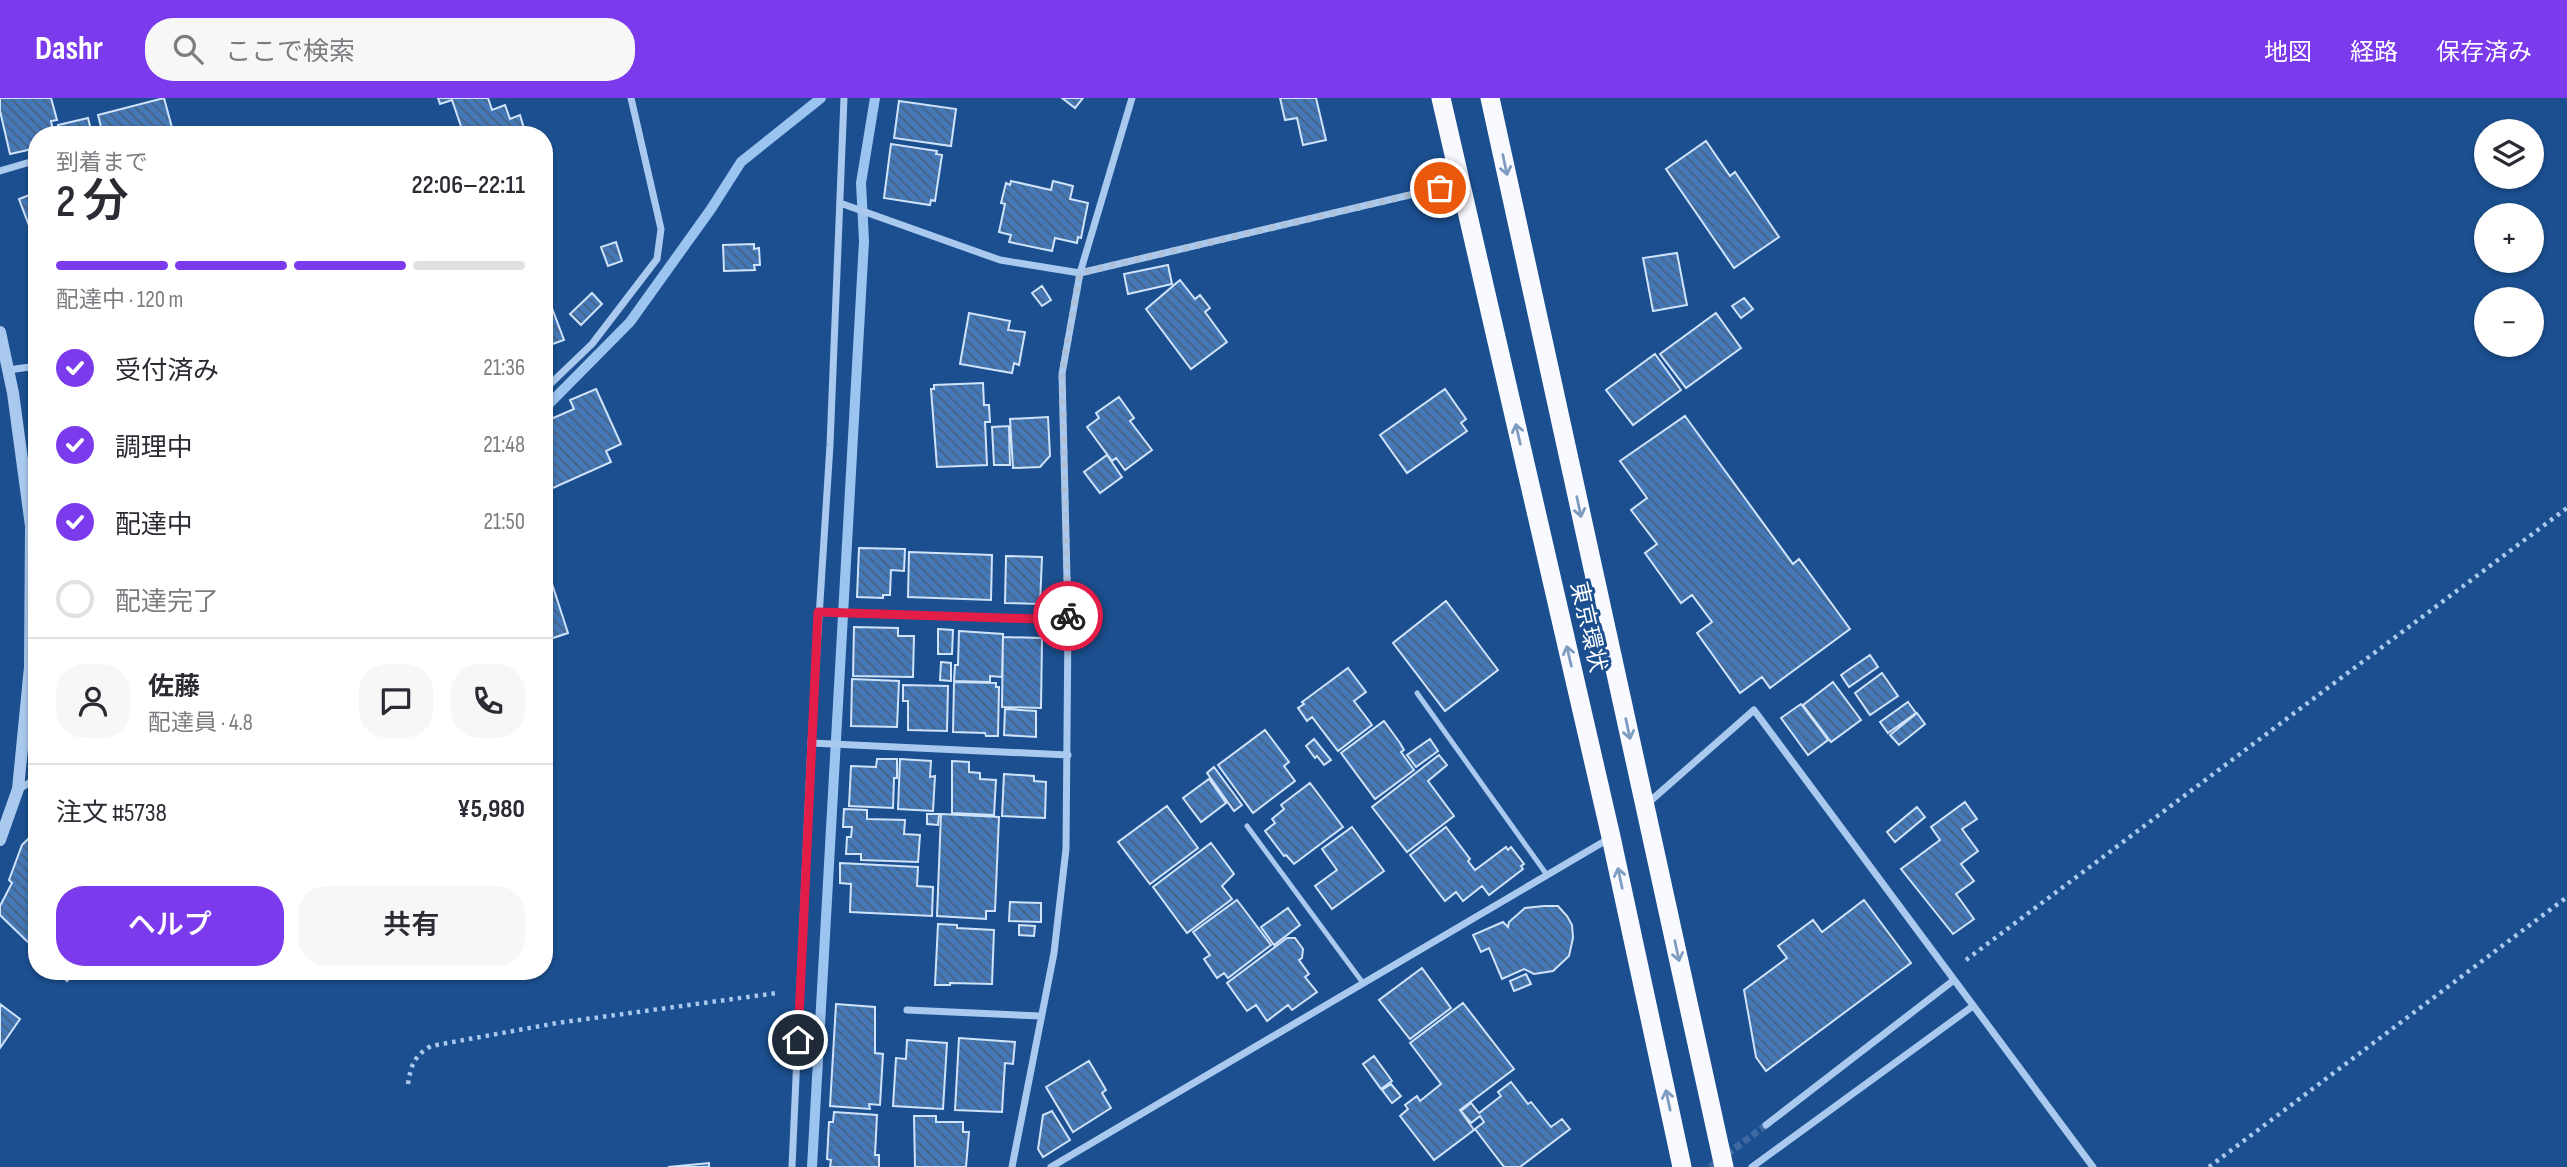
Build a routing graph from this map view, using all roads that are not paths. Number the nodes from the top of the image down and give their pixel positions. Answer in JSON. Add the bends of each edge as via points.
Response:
{"nodes":[{"id":1,"x":631,"y":98,"type":"edge"},
{"id":2,"x":844,"y":98,"type":"edge"},
{"id":3,"x":1132,"y":98,"type":"edge"},
{"id":4,"x":1441,"y":98,"type":"edge"},
{"id":5,"x":1490,"y":98,"type":"edge"},
{"id":6,"x":28,"y":163,"type":"edge"},
{"id":7,"x":0,"y":172,"type":"edge"},
{"id":8,"x":1460,"y":183,"type":"junction"},
{"id":9,"x":839,"y":203,"type":"junction"},
{"id":10,"x":1080,"y":273,"type":"junction"},
{"id":11,"x":0,"y":332,"type":"edge"},
{"id":12,"x":28,"y":367,"type":"edge"},
{"id":13,"x":8,"y":370,"type":"junction"},
{"id":14,"x":553,"y":381,"type":"edge"},
{"id":15,"x":28,"y":504,"type":"edge"},
{"id":16,"x":818,"y":612,"type":"junction"},
{"id":17,"x":1068,"y":620,"type":"junction"},
{"id":18,"x":28,"y":687,"type":"edge"},
{"id":19,"x":1417,"y":693,"type":"dead end"},
{"id":20,"x":811,"y":743,"type":"junction"},
{"id":21,"x":1068,"y":755,"type":"junction"},
{"id":22,"x":28,"y":783,"type":"edge"},
{"id":23,"x":18,"y":789,"type":"junction"},
{"id":24,"x":1645,"y":806,"type":"junction"},
{"id":25,"x":1247,"y":826,"type":"dead end"},
{"id":26,"x":1611,"y":837,"type":"junction"},
{"id":27,"x":0,"y":840,"type":"edge"},
{"id":28,"x":1547,"y":875,"type":"junction"},
{"id":29,"x":1951,"y":977,"type":"junction"},
{"id":30,"x":1363,"y":983,"type":"junction"},
{"id":31,"x":1973,"y":1006,"type":"junction"},
{"id":32,"x":906,"y":1010,"type":"dead end"},
{"id":33,"x":1041,"y":1016,"type":"junction"},
{"id":34,"x":1766,"y":1125,"type":"tunnel mouth"},
{"id":35,"x":792,"y":1167,"type":"edge"},
{"id":36,"x":1012,"y":1167,"type":"edge"},
{"id":37,"x":1051,"y":1167,"type":"edge"},
{"id":38,"x":1682,"y":1167,"type":"edge"},
{"id":39,"x":1724,"y":1167,"type":"edge"},
{"id":40,"x":1752,"y":1167,"type":"edge"},
{"id":41,"x":2093,"y":1167,"type":"edge"}],
"edges":[{"from":1,"to":14,"type":"street","via":[[661,229],[657,259],[592,344]]},
{"from":2,"to":9,"type":"street"},
{"from":3,"to":10,"type":"street"},
{"from":4,"to":8,"type":"highway","name":"東京環状"},
{"from":5,"to":24,"type":"highway","name":"東京環状","one_way":true},
{"from":6,"to":7,"type":"street"},
{"from":8,"to":10,"type":"street"},
{"from":26,"to":8,"type":"highway","name":"東京環状","one_way":true},
{"from":9,"to":10,"type":"street","via":[[1000,260]]},
{"from":9,"to":16,"type":"street"},
{"from":10,"to":17,"type":"street","via":[[1062,373]]},
{"from":11,"to":13,"type":"street"},
{"from":12,"to":13,"type":"street"},
{"from":13,"to":15,"type":"street"},
{"from":16,"to":17,"type":"street"},
{"from":16,"to":20,"type":"street"},
{"from":17,"to":21,"type":"street"},
{"from":18,"to":23,"type":"street"},
{"from":19,"to":28,"type":"lane"},
{"from":20,"to":21,"type":"street"},
{"from":20,"to":35,"type":"street"},
{"from":21,"to":33,"type":"street","via":[[1066,849],[1054,953]]},
{"from":22,"to":23,"type":"street"},
{"from":23,"to":27,"type":"street"},
{"from":24,"to":29,"type":"street","via":[[1754,710]]},
{"from":24,"to":39,"type":"highway","name":"東京環状","one_way":true},
{"from":25,"to":30,"type":"lane"},
{"from":26,"to":28,"type":"street"},
{"from":38,"to":26,"type":"highway","name":"東京環状","one_way":true},
{"from":28,"to":30,"type":"street"},
{"from":29,"to":31,"type":"street"},
{"from":29,"to":34,"type":"street"},
{"from":30,"to":37,"type":"street"},
{"from":31,"to":40,"type":"street"},
{"from":31,"to":41,"type":"street"},
{"from":32,"to":33,"type":"street"},
{"from":33,"to":36,"type":"street"}]}
